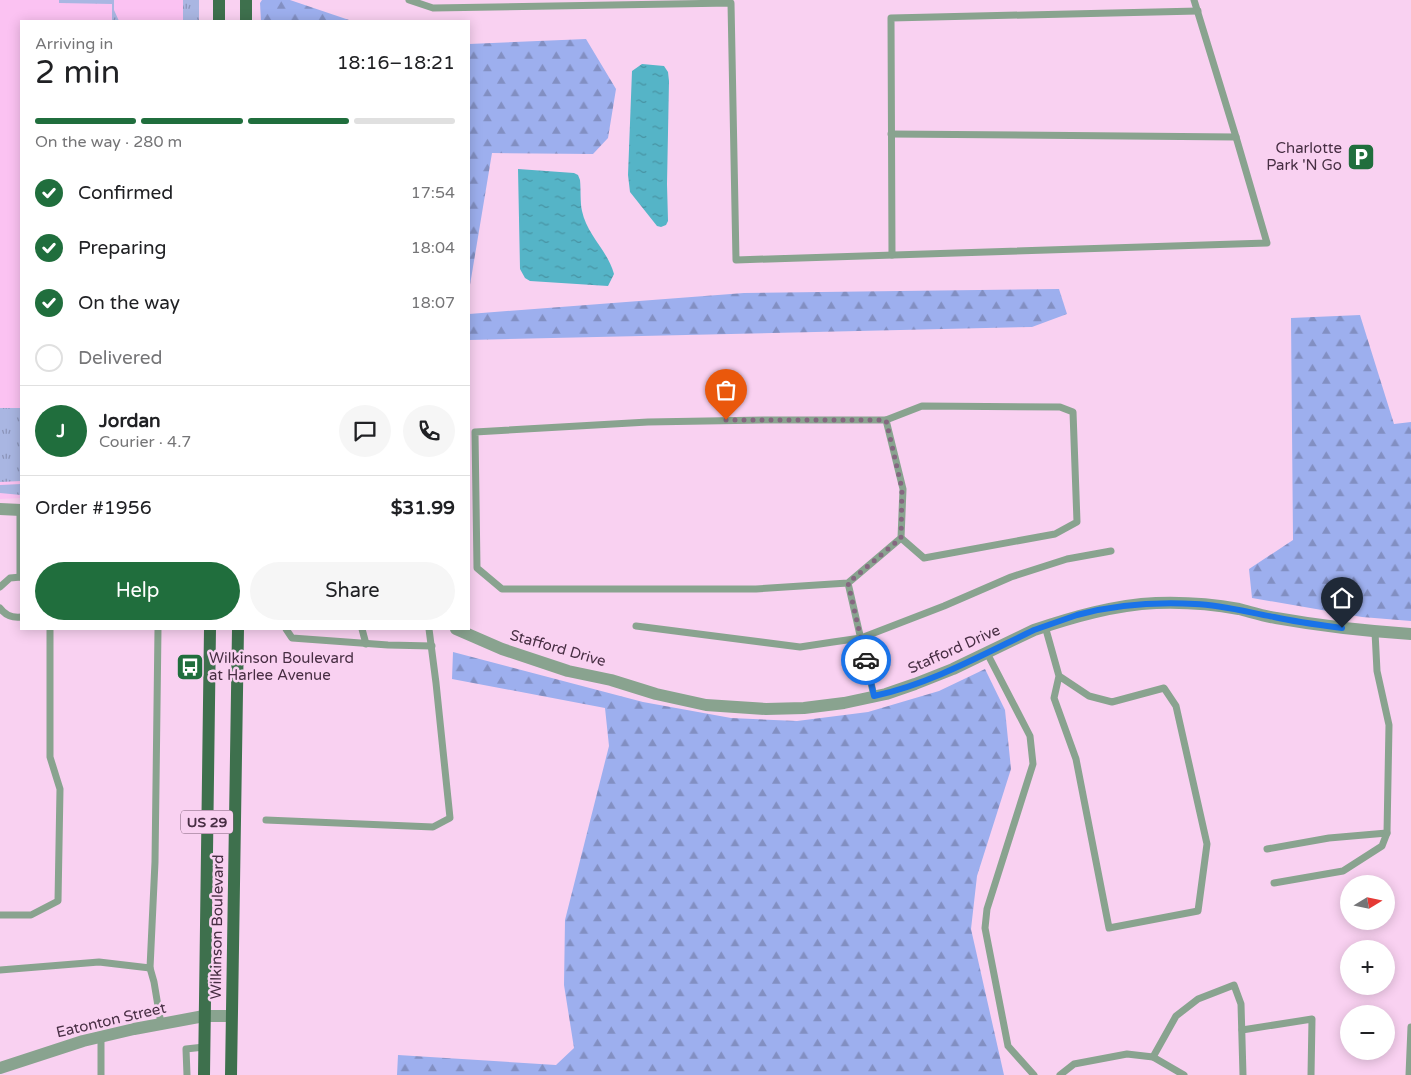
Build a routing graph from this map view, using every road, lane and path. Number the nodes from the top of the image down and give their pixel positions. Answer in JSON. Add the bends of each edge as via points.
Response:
{"nodes":[{"id":1,"x":220,"y":0,"type":"edge"},
{"id":2,"x":246,"y":0,"type":"edge"},
{"id":3,"x":408,"y":0,"type":"edge"},
{"id":4,"x":1194,"y":0,"type":"edge"},
{"id":5,"x":1198,"y":11,"type":"junction"},
{"id":6,"x":219,"y":20,"type":"edge"},
{"id":7,"x":246,"y":20,"type":"edge"},
{"id":8,"x":891,"y":134,"type":"junction"},
{"id":9,"x":1236,"y":137,"type":"junction"},
{"id":10,"x":892,"y":255,"type":"junction"},
{"id":11,"x":886,"y":420,"type":"junction"},
{"id":12,"x":0,"y":509,"type":"edge"},
{"id":13,"x":20,"y":510,"type":"edge"},
{"id":14,"x":901,"y":538,"type":"junction"},
{"id":15,"x":1111,"y":551,"type":"dead end"},
{"id":16,"x":20,"y":577,"type":"edge"},
{"id":17,"x":848,"y":583,"type":"junction"},
{"id":18,"x":1,"y":586,"type":"edge"},
{"id":19,"x":0,"y":608,"type":"edge"},
{"id":20,"x":20,"y":617,"type":"edge"},
{"id":21,"x":636,"y":626,"type":"dead end"},
{"id":22,"x":1044,"y":626,"type":"junction"},
{"id":23,"x":50,"y":630,"type":"edge"},
{"id":24,"x":158,"y":630,"type":"edge"},
{"id":25,"x":210,"y":630,"type":"edge"},
{"id":26,"x":238,"y":630,"type":"edge"},
{"id":27,"x":244,"y":630,"type":"edge"},
{"id":28,"x":287,"y":630,"type":"edge"},
{"id":29,"x":362,"y":630,"type":"edge"},
{"id":30,"x":429,"y":630,"type":"edge"},
{"id":31,"x":458,"y":630,"type":"edge"},
{"id":32,"x":1375,"y":632,"type":"junction"},
{"id":33,"x":1411,"y":634,"type":"edge"},
{"id":34,"x":861,"y":638,"type":"junction"},
{"id":35,"x":366,"y":644,"type":"junction"},
{"id":36,"x":432,"y":646,"type":"junction"},
{"id":37,"x":987,"y":653,"type":"junction"},
{"id":38,"x":237,"y":671,"type":"junction"},
{"id":39,"x":1059,"y":676,"type":"junction"},
{"id":40,"x":874,"y":696,"type":"junction"},
{"id":41,"x":266,"y":820,"type":"dead end"},
{"id":42,"x":1387,"y":832,"type":"junction"},
{"id":43,"x":1267,"y":849,"type":"dead end"},
{"id":44,"x":1274,"y":883,"type":"dead end"},
{"id":45,"x":0,"y":915,"type":"edge"},
{"id":46,"x":150,"y":968,"type":"junction"},
{"id":47,"x":0,"y":970,"type":"edge"},
{"id":48,"x":204,"y":1016,"type":"junction"},
{"id":49,"x":231,"y":1016,"type":"junction"},
{"id":50,"x":161,"y":1024,"type":"junction"},
{"id":51,"x":1411,"y":1027,"type":"edge"},
{"id":52,"x":1242,"y":1030,"type":"junction"},
{"id":53,"x":101,"y":1037,"type":"junction"},
{"id":54,"x":204,"y":1047,"type":"junction"},
{"id":55,"x":1153,"y":1057,"type":"junction"},
{"id":56,"x":0,"y":1068,"type":"edge"},
{"id":57,"x":101,"y":1075,"type":"edge"},
{"id":58,"x":186,"y":1075,"type":"edge"},
{"id":59,"x":204,"y":1075,"type":"edge"},
{"id":60,"x":231,"y":1075,"type":"edge"},
{"id":61,"x":1034,"y":1075,"type":"edge"},
{"id":62,"x":1060,"y":1075,"type":"edge"},
{"id":63,"x":1184,"y":1075,"type":"edge"},
{"id":64,"x":1242,"y":1075,"type":"edge"},
{"id":65,"x":1311,"y":1075,"type":"edge"},
{"id":66,"x":1409,"y":1075,"type":"edge"}],
"edges":[{"from":1,"to":6,"type":"main road"},
{"from":2,"to":7,"type":"main road"},
{"from":3,"to":10,"type":"lane","via":[[433,8],[731,4],[736,260]]},
{"from":4,"to":5,"type":"lane"},
{"from":5,"to":8,"type":"lane","via":[[890,18]]},
{"from":5,"to":9,"type":"lane"},
{"from":8,"to":9,"type":"lane"},
{"from":8,"to":10,"type":"lane"},
{"from":9,"to":10,"type":"lane","via":[[1267,243]]},
{"from":11,"to":14,"type":"lane","via":[[902,489]]},
{"from":11,"to":14,"type":"lane","via":[[922,406],[1060,407],[1073,412],[1077,522],[1055,534],[924,558]]},
{"from":11,"to":17,"type":"lane","via":[[648,422],[475,432],[476,568],[502,588],[756,589]]},
{"from":12,"to":13,"type":"street"},
{"from":13,"to":16,"type":"lane"},
{"from":14,"to":17,"type":"lane"},
{"from":15,"to":34,"type":"lane","via":[[1067,559],[1010,577]]},
{"from":16,"to":18,"type":"lane","via":[[10,578]]},
{"from":17,"to":34,"type":"lane"},
{"from":19,"to":20,"type":"lane","via":[[7,615]]},
{"from":21,"to":34,"type":"lane","via":[[800,647]]},
{"from":22,"to":32,"type":"street","name":"Stafford Drive","via":[[1079,615],[1155,603],[1238,609],[1274,618]]},
{"from":22,"to":37,"type":"street","name":"Stafford Drive"},
{"from":22,"to":39,"type":"lane"},
{"from":23,"to":45,"type":"lane","via":[[50,757],[60,789],[58,901],[31,915]]},
{"from":24,"to":46,"type":"lane"},
{"from":25,"to":48,"type":"main road","name":"Wilkinson Boulevard","number":"US 29"},
{"from":26,"to":38,"type":"main road","name":"Wilkinson Boulevard","number":"US 29"},
{"from":27,"to":38,"type":"main road"},
{"from":28,"to":35,"type":"lane","via":[[292,638]]},
{"from":29,"to":35,"type":"lane"},
{"from":30,"to":36,"type":"lane"},
{"from":31,"to":40,"type":"street","name":"Stafford Drive","via":[[568,671],[706,705],[804,708]]},
{"from":32,"to":33,"type":"street","name":"Stafford Drive"},
{"from":32,"to":42,"type":"lane","via":[[1377,671],[1389,725]]},
{"from":34,"to":40,"type":"lane"},
{"from":35,"to":36,"type":"lane"},
{"from":36,"to":41,"type":"lane","via":[[450,818],[433,827]]},
{"from":37,"to":40,"type":"street","name":"Stafford Drive","via":[[916,684]]},
{"from":37,"to":61,"type":"lane","via":[[1030,736],[1033,764],[986,909],[985,928],[1008,1046]]},
{"from":38,"to":49,"type":"main road","name":"Wilkinson Boulevard","number":"US 29"},
{"from":39,"to":39,"type":"lane","via":[[1089,696],[1112,702],[1164,688],[1176,706],[1207,844],[1198,911],[1109,928],[1076,759],[1054,698]]},
{"from":42,"to":43,"type":"lane"},
{"from":42,"to":44,"type":"lane","via":[[1382,846],[1343,871]]},
{"from":46,"to":47,"type":"lane","via":[[99,962]]},
{"from":46,"to":50,"type":"lane"},
{"from":48,"to":49,"type":"street","name":"Eatonton Street"},
{"from":48,"to":50,"type":"street","name":"Eatonton Street"},
{"from":48,"to":54,"type":"main road","name":"Wilkinson Boulevard","number":"US 29"},
{"from":49,"to":60,"type":"main road","name":"Wilkinson Boulevard","number":"US 29"},
{"from":50,"to":53,"type":"street","name":"Eatonton Street"},
{"from":51,"to":66,"type":"lane"},
{"from":52,"to":55,"type":"lane","via":[[1241,1004],[1234,985],[1198,999],[1176,1016]]},
{"from":52,"to":64,"type":"lane"},
{"from":52,"to":65,"type":"lane","via":[[1312,1019]]},
{"from":53,"to":56,"type":"street","name":"Eatonton Street"},
{"from":53,"to":57,"type":"lane"},
{"from":54,"to":58,"type":"lane","via":[[186,1049]]},
{"from":54,"to":59,"type":"main road","name":"Wilkinson Boulevard","number":"US 29"},
{"from":55,"to":62,"type":"lane","via":[[1127,1054],[1074,1064]]},
{"from":55,"to":63,"type":"lane"}]}
